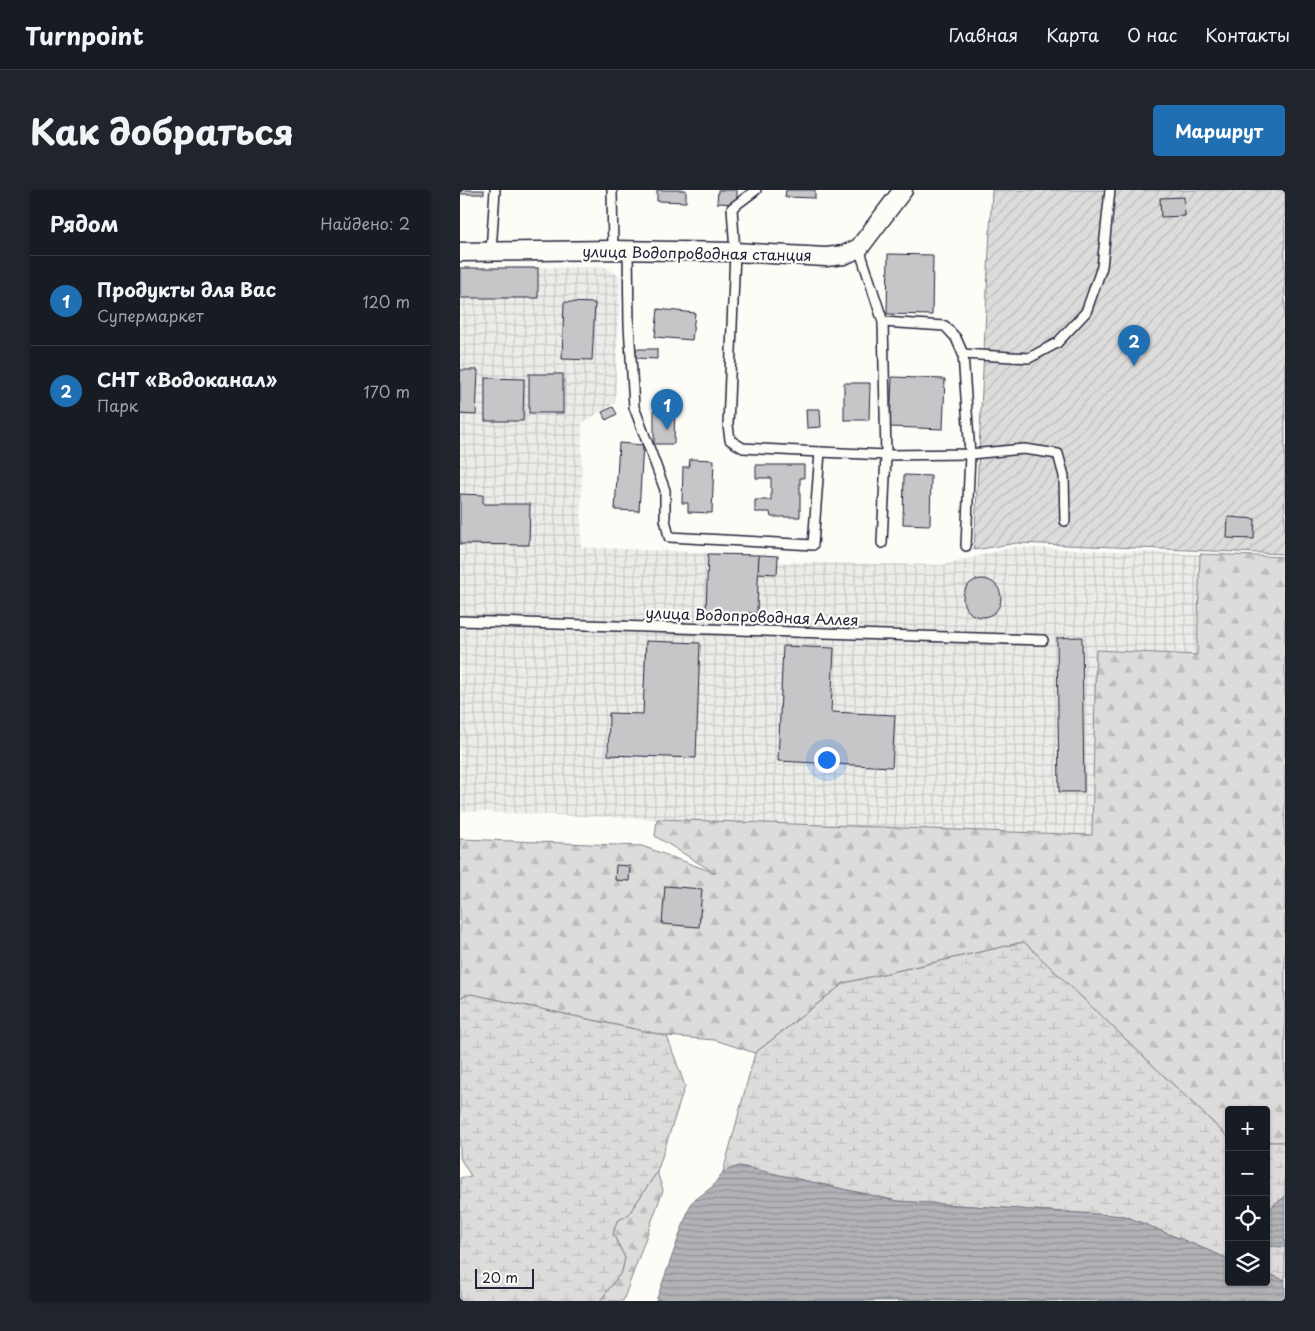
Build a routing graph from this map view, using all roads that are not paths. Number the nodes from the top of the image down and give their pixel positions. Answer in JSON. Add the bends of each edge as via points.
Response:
{"nodes":[{"id":1,"x":495,"y":190,"type":"edge"},
{"id":2,"x":612,"y":190,"type":"edge"},
{"id":3,"x":756,"y":190,"type":"edge"},
{"id":4,"x":903,"y":190,"type":"edge"},
{"id":5,"x":1110,"y":190,"type":"edge"},
{"id":6,"x":859,"y":248,"type":"junction"},
{"id":7,"x":621,"y":250,"type":"junction"},
{"id":8,"x":460,"y":252,"type":"edge"},
{"id":9,"x":491,"y":252,"type":"junction"},
{"id":10,"x":735,"y":252,"type":"junction"},
{"id":11,"x":883,"y":322,"type":"junction"},
{"id":12,"x":963,"y":354,"type":"junction"},
{"id":13,"x":820,"y":452,"type":"junction"},
{"id":14,"x":970,"y":454,"type":"junction"},
{"id":15,"x":886,"y":455,"type":"junction"},
{"id":16,"x":1065,"y":521,"type":"dead end"},
{"id":17,"x":882,"y":543,"type":"dead end"},
{"id":18,"x":966,"y":546,"type":"dead end"},
{"id":19,"x":460,"y":621,"type":"edge"},
{"id":20,"x":1043,"y":640,"type":"dead end"}],
"edges":[{"from":1,"to":9,"type":"lane"},
{"from":2,"to":7,"type":"lane"},
{"from":3,"to":10,"type":"lane","via":[[732,208]]},
{"from":4,"to":6,"type":"street"},
{"from":5,"to":12,"type":"lane","via":[[1102,267],[1086,312],[1057,343],[1029,358]]},
{"from":6,"to":10,"type":"street","name":"улица Водопроводная станция","via":[[844,255],[826,257]]},
{"from":6,"to":11,"type":"lane"},
{"from":7,"to":9,"type":"street","name":"улица Водопроводная станция"},
{"from":7,"to":10,"type":"street","name":"улица Водопроводная станция"},
{"from":7,"to":13,"type":"lane","via":[[634,407],[665,490],[665,519],[670,537],[813,545]]},
{"from":8,"to":9,"type":"street","name":"улица Водопроводная станция"},
{"from":10,"to":13,"type":"lane","via":[[730,440],[743,448]]},
{"from":11,"to":12,"type":"lane","via":[[945,326],[956,338]]},
{"from":11,"to":15,"type":"lane"},
{"from":12,"to":14,"type":"lane"},
{"from":13,"to":15,"type":"lane"},
{"from":14,"to":15,"type":"lane"},
{"from":14,"to":16,"type":"lane","via":[[1024,449],[1058,454],[1064,476]]},
{"from":14,"to":18,"type":"lane"},
{"from":15,"to":17,"type":"lane"},
{"from":19,"to":20,"type":"lane","name":"улица Водопроводная Аллея"}]}
